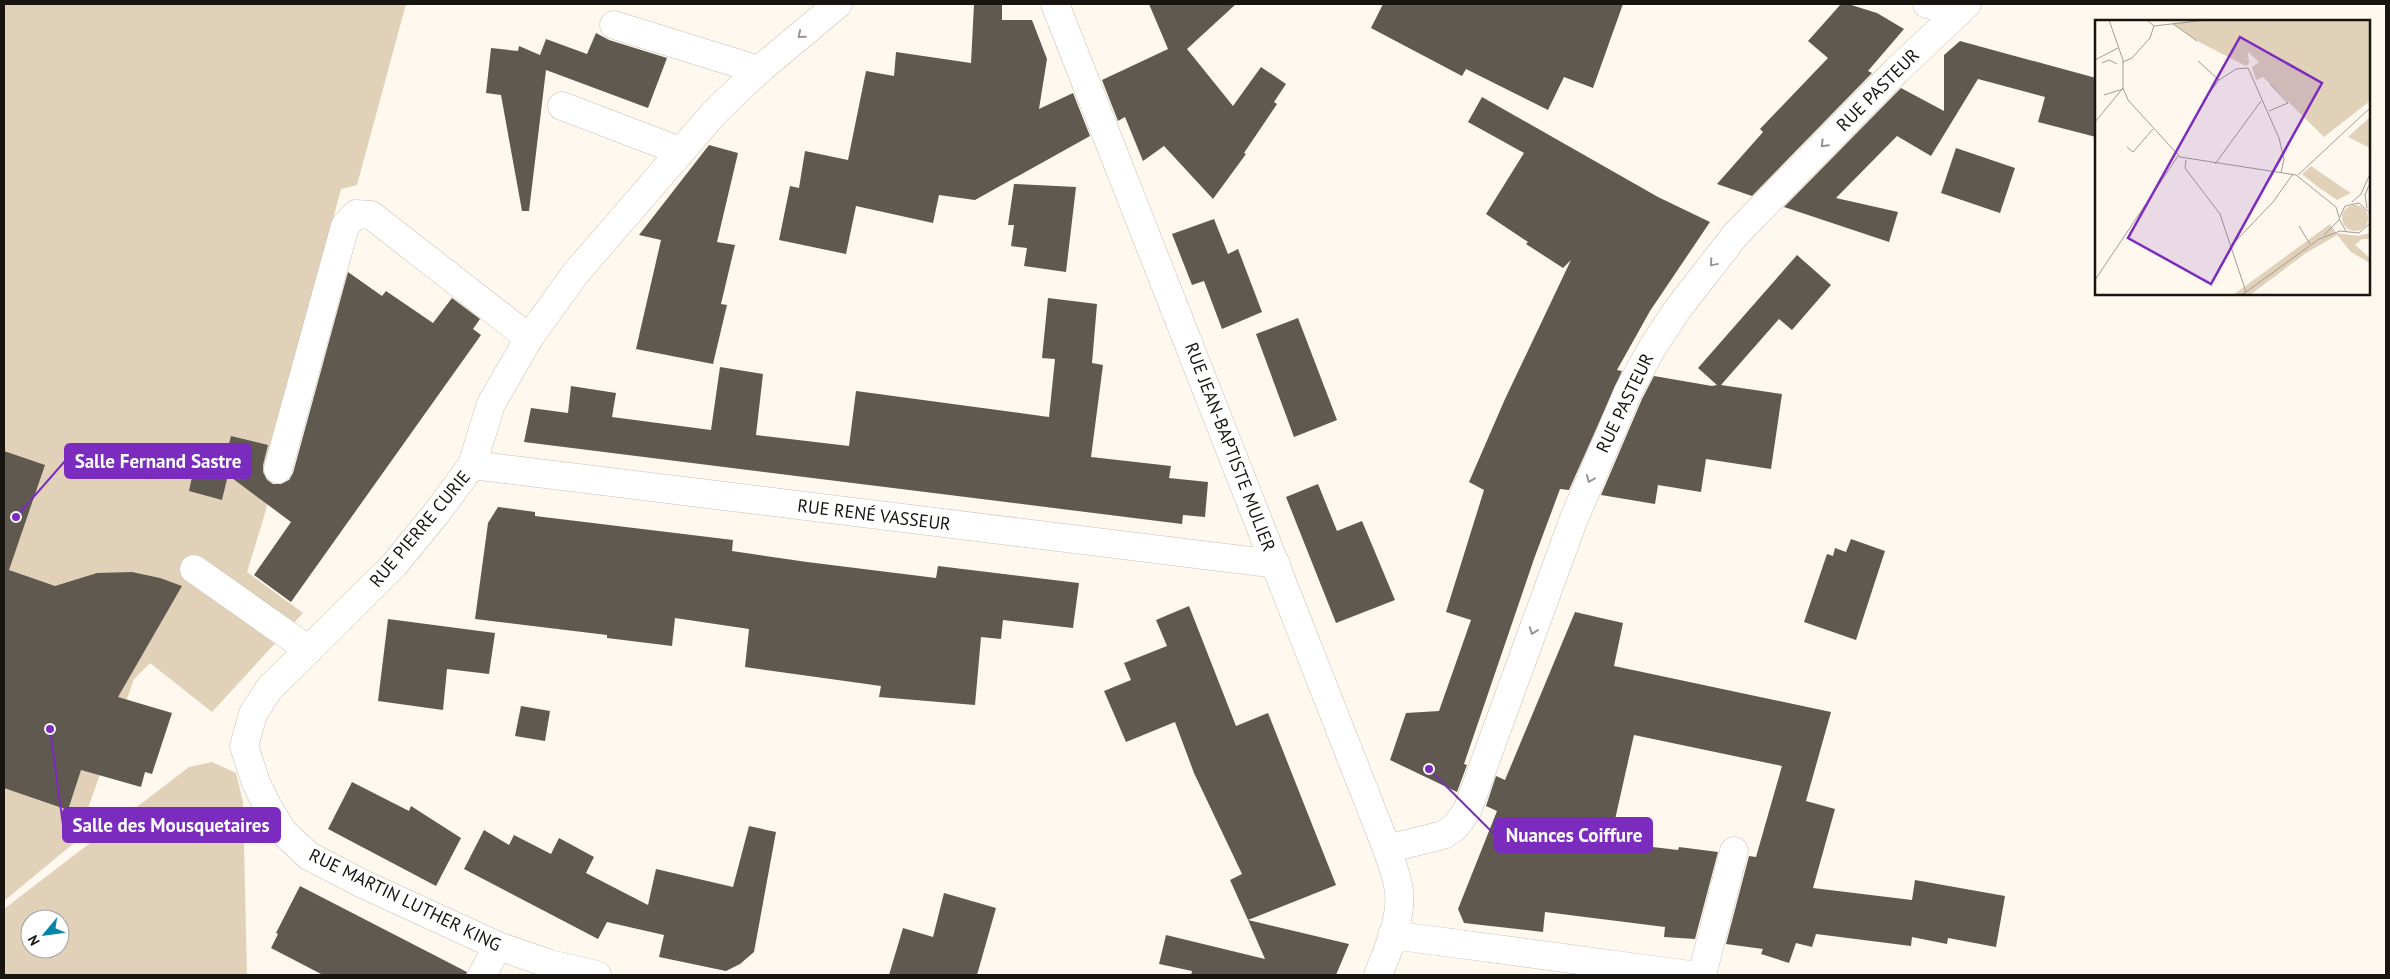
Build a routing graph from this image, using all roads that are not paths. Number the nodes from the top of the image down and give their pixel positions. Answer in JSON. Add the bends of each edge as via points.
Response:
{"nodes":[{"id":1,"x":838,"y":4,"type":"edge"},
{"id":2,"x":1055,"y":4,"type":"edge"},
{"id":3,"x":1928,"y":4,"type":"edge"},
{"id":4,"x":1963,"y":8,"type":"edge"},
{"id":5,"x":614,"y":24,"type":"dead end"},
{"id":6,"x":759,"y":70,"type":"junction"},
{"id":7,"x":562,"y":106,"type":"dead end"},
{"id":8,"x":680,"y":151,"type":"junction"},
{"id":9,"x":529,"y":338,"type":"junction"},
{"id":10,"x":472,"y":465,"type":"junction"},
{"id":11,"x":278,"y":469,"type":"dead end"},
{"id":12,"x":1276,"y":564,"type":"junction"},
{"id":13,"x":194,"y":569,"type":"dead end"},
{"id":14,"x":309,"y":650,"type":"junction"},
{"id":15,"x":244,"y":746,"type":"joint"},
{"id":16,"x":1387,"y":849,"type":"junction"},
{"id":17,"x":1734,"y":851,"type":"dead end"},
{"id":18,"x":1392,"y":935,"type":"junction"},
{"id":19,"x":498,"y":946,"type":"junction"},
{"id":20,"x":482,"y":975,"type":"edge"},
{"id":21,"x":597,"y":975,"type":"edge"},
{"id":22,"x":1378,"y":975,"type":"edge"},
{"id":23,"x":1690,"y":975,"type":"edge"},
{"id":24,"x":1702,"y":975,"type":"edge"}],
"edges":[{"from":1,"to":6,"type":"street","name":"RUE PIERRE CURIE","one_way":true},
{"from":2,"to":12,"type":"street","name":"RUE JEAN-BAPTISTE MULIER"},
{"from":3,"to":4,"type":"street"},
{"from":4,"to":16,"type":"street","name":"RUE PASTEUR","one_way":true,"via":[[1896,71],[1736,234],[1677,310],[1628,392],[1598,458],[1467,811],[1455,827],[1443,835]]},
{"from":5,"to":6,"type":"street"},
{"from":6,"to":8,"type":"street","name":"RUE PIERRE CURIE"},
{"from":7,"to":8,"type":"street"},
{"from":8,"to":9,"type":"street","name":"RUE PIERRE CURIE","via":[[575,274]]},
{"from":9,"to":10,"type":"street","name":"RUE PIERRE CURIE","via":[[491,404]]},
{"from":9,"to":11,"type":"street","via":[[371,215],[356,214],[345,226]]},
{"from":10,"to":12,"type":"street","name":"RUE RENÉ VASSEUR"},
{"from":10,"to":14,"type":"street","name":"RUE PIERRE CURIE","via":[[394,565]]},
{"from":12,"to":16,"type":"street","name":"RUE JEAN-BAPTISTE MULIER"},
{"from":13,"to":14,"type":"street"},
{"from":14,"to":15,"type":"street","name":"RUE PIERRE CURIE","via":[[269,689],[253,714]]},
{"from":15,"to":19,"type":"street","name":"RUE MARTIN LUTHER KING","via":[[269,809],[283,832],[309,856]]},
{"from":16,"to":18,"type":"street","name":"RUE JEAN-BAPTISTE MULIER","via":[[1399,892]]},
{"from":17,"to":24,"type":"street"},
{"from":18,"to":22,"type":"street"},
{"from":18,"to":23,"type":"street"},
{"from":19,"to":20,"type":"street"},
{"from":19,"to":21,"type":"street","name":"RUE MARTIN LUTHER KING","via":[[550,964]]}]}
